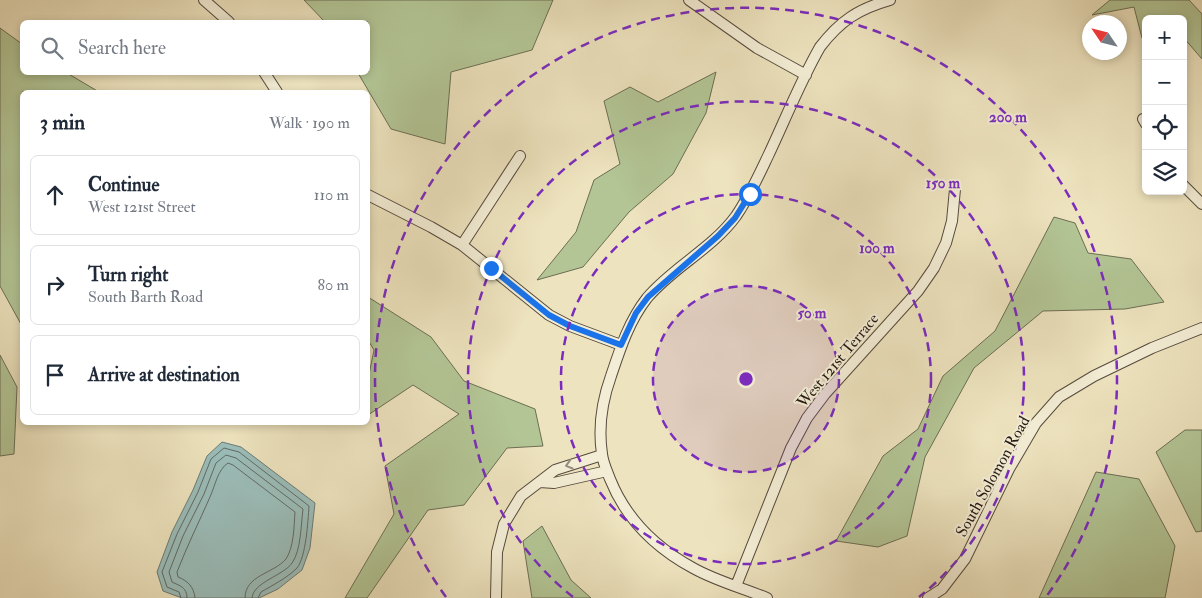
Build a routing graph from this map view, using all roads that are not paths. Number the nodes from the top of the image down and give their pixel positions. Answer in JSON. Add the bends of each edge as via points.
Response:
{"nodes":[{"id":1,"x":204,"y":0,"type":"edge"},
{"id":2,"x":688,"y":0,"type":"edge"},
{"id":3,"x":890,"y":0,"type":"edge"},
{"id":4,"x":227,"y":20,"type":"edge"},
{"id":5,"x":266,"y":75,"type":"edge"},
{"id":6,"x":806,"y":75,"type":"junction"},
{"id":7,"x":276,"y":90,"type":"edge"},
{"id":8,"x":520,"y":156,"type":"dead end"},
{"id":9,"x":955,"y":189,"type":"dead end"},
{"id":10,"x":1187,"y":189,"type":"edge"},
{"id":11,"x":370,"y":196,"type":"edge"},
{"id":12,"x":1202,"y":204,"type":"edge"},
{"id":13,"x":462,"y":245,"type":"junction"},
{"id":14,"x":1202,"y":328,"type":"edge"},
{"id":15,"x":621,"y":345,"type":"junction"},
{"id":16,"x":602,"y":455,"type":"junction"},
{"id":17,"x":607,"y":471,"type":"junction"},
{"id":18,"x":540,"y":482,"type":"junction"},
{"id":19,"x":736,"y":586,"type":"junction"},
{"id":20,"x":496,"y":598,"type":"edge"},
{"id":21,"x":767,"y":598,"type":"edge"},
{"id":22,"x":928,"y":598,"type":"edge"}],
"edges":[{"from":1,"to":4,"type":"street"},
{"from":2,"to":6,"type":"street","via":[[757,48]]},
{"from":3,"to":6,"type":"street","via":[[848,18],[832,32],[820,47]]},
{"from":5,"to":7,"type":"street"},
{"from":6,"to":15,"type":"street","via":[[750,194],[735,218],[648,297],[636,313]]},
{"from":8,"to":13,"type":"street"},
{"from":9,"to":19,"type":"street","name":"West 121st Terrace","via":[[950,228],[934,268],[918,291],[807,418],[791,448]]},
{"from":10,"to":12,"type":"street"},
{"from":11,"to":13,"type":"street"},
{"from":13,"to":15,"type":"street","via":[[549,315]]},
{"from":14,"to":22,"type":"street","name":"South Solomon Road","via":[[1152,348],[1059,397],[1031,430],[965,559],[942,589]]},
{"from":15,"to":16,"type":"street","via":[[604,396]]},
{"from":16,"to":17,"type":"street"},
{"from":16,"to":18,"type":"street","one_way":true,"via":[[555,470]]},
{"from":17,"to":18,"type":"street","via":[[554,483]]},
{"from":17,"to":19,"type":"street","via":[[627,512],[640,529],[695,569]]},
{"from":18,"to":20,"type":"street","via":[[521,496],[504,524],[497,552]]},
{"from":19,"to":21,"type":"street"}]}
